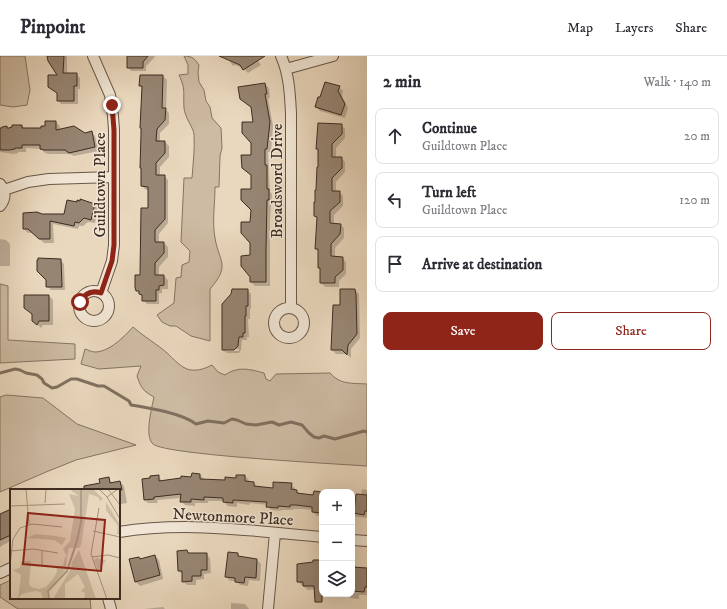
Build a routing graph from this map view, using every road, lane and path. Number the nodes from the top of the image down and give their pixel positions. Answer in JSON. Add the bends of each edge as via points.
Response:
{"nodes":[{"id":1,"x":93,"y":56,"type":"edge"},
{"id":2,"x":281,"y":56,"type":"edge"},
{"id":3,"x":333,"y":56,"type":"edge"},
{"id":4,"x":286,"y":69,"type":"junction"},
{"id":5,"x":114,"y":177,"type":"junction"},
{"id":6,"x":2,"y":187,"type":"edge"},
{"id":7,"x":0,"y":206,"type":"edge"},
{"id":8,"x":101,"y":293,"type":"dead end"},
{"id":9,"x":290,"y":308,"type":"dead end"},
{"id":10,"x":120,"y":532,"type":"edge"},
{"id":11,"x":275,"y":533,"type":"junction"},
{"id":12,"x":319,"y":537,"type":"edge"},
{"id":13,"x":355,"y":540,"type":"edge"},
{"id":14,"x":367,"y":541,"type":"edge"},
{"id":15,"x":10,"y":568,"type":"edge"},
{"id":16,"x":0,"y":573,"type":"edge"},
{"id":17,"x":108,"y":599,"type":"edge"},
{"id":18,"x":111,"y":609,"type":"edge"},
{"id":19,"x":268,"y":609,"type":"edge"}],
"edges":[{"from":1,"to":5,"type":"street","name":"Guildtown Place","via":[[112,105]]},
{"from":2,"to":4,"type":"street","name":"Broadsword Drive"},
{"from":3,"to":4,"type":"street"},
{"from":4,"to":9,"type":"street","name":"Broadsword Drive","via":[[291,113]]},
{"from":5,"to":6,"type":"street","via":[[49,179]]},
{"from":5,"to":8,"type":"street","name":"Guildtown Place","via":[[114,245],[112,261]]},
{"from":6,"to":7,"type":"street","via":[[5,198]]},
{"from":10,"to":11,"type":"street","name":"Newtonmore Place","via":[[163,527],[207,527]]},
{"from":11,"to":12,"type":"street","name":"Newtonmore Place"},
{"from":11,"to":19,"type":"street"},
{"from":13,"to":14,"type":"street"},
{"from":15,"to":16,"type":"street"},
{"from":17,"to":18,"type":"street"}]}
